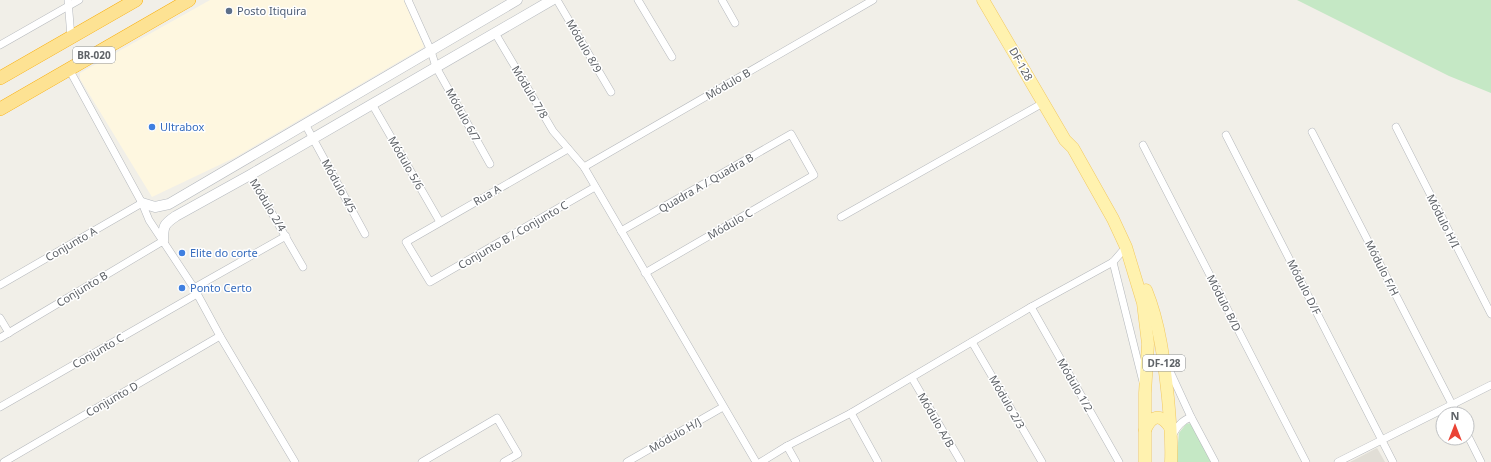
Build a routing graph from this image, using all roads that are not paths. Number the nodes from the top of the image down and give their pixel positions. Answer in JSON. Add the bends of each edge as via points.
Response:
{"nodes":[{"id":1,"x":79,"y":0,"type":"edge"},
{"id":2,"x":136,"y":0,"type":"edge"},
{"id":3,"x":188,"y":0,"type":"edge"},
{"id":4,"x":408,"y":0,"type":"edge"},
{"id":5,"x":517,"y":0,"type":"edge"},
{"id":6,"x":552,"y":0,"type":"edge"},
{"id":7,"x":557,"y":0,"type":"edge"},
{"id":8,"x":638,"y":0,"type":"edge"},
{"id":9,"x":722,"y":0,"type":"edge"},
{"id":10,"x":873,"y":0,"type":"edge"},
{"id":11,"x":983,"y":0,"type":"edge"},
{"id":12,"x":992,"y":0,"type":"edge"},
{"id":13,"x":68,"y":3,"type":"edge"},
{"id":14,"x":735,"y":22,"type":"dead end"},
{"id":15,"x":495,"y":33,"type":"junction"},
{"id":16,"x":71,"y":37,"type":"junction"},
{"id":17,"x":0,"y":45,"type":"edge"},
{"id":18,"x":431,"y":51,"type":"junction"},
{"id":19,"x":1022,"y":52,"type":"junction"},
{"id":20,"x":672,"y":57,"type":"dead end"},
{"id":21,"x":1022,"y":65,"type":"junction"},
{"id":22,"x":436,"y":67,"type":"junction"},
{"id":23,"x":69,"y":69,"type":"junction"},
{"id":24,"x":0,"y":78,"type":"edge"},
{"id":25,"x":611,"y":92,"type":"dead end"},
{"id":26,"x":1043,"y":103,"type":"junction"},
{"id":27,"x":372,"y":104,"type":"junction"},
{"id":28,"x":0,"y":109,"type":"edge"},
{"id":29,"x":305,"y":124,"type":"junction"},
{"id":30,"x":1396,"y":127,"type":"dead end"},
{"id":31,"x":1312,"y":132,"type":"dead end"},
{"id":32,"x":791,"y":134,"type":"joint"},
{"id":33,"x":1226,"y":135,"type":"dead end"},
{"id":34,"x":312,"y":138,"type":"junction"},
{"id":35,"x":1143,"y":145,"type":"dead end"},
{"id":36,"x":1073,"y":148,"type":"junction"},
{"id":37,"x":568,"y":149,"type":"junction"},
{"id":38,"x":490,"y":164,"type":"dead end"},
{"id":39,"x":584,"y":167,"type":"junction"},
{"id":40,"x":250,"y":175,"type":"junction"},
{"id":41,"x":595,"y":188,"type":"junction"},
{"id":42,"x":142,"y":203,"type":"junction"},
{"id":43,"x":841,"y":217,"type":"dead end"},
{"id":44,"x":440,"y":222,"type":"junction"},
{"id":45,"x":621,"y":231,"type":"junction"},
{"id":46,"x":365,"y":234,"type":"dead end"},
{"id":47,"x":286,"y":236,"type":"junction"},
{"id":48,"x":163,"y":240,"type":"junction"},
{"id":49,"x":406,"y":242,"type":"joint"},
{"id":50,"x":1126,"y":246,"type":"junction"},
{"id":51,"x":1113,"y":262,"type":"junction"},
{"id":52,"x":303,"y":267,"type":"dead end"},
{"id":53,"x":1134,"y":270,"type":"junction"},
{"id":54,"x":645,"y":272,"type":"junction"},
{"id":55,"x":0,"y":285,"type":"edge"},
{"id":56,"x":195,"y":291,"type":"junction"},
{"id":57,"x":1031,"y":307,"type":"junction"},
{"id":58,"x":1491,"y":314,"type":"edge"},
{"id":59,"x":0,"y":318,"type":"edge"},
{"id":60,"x":9,"y":333,"type":"junction"},
{"id":61,"x":220,"y":336,"type":"junction"},
{"id":62,"x":0,"y":338,"type":"edge"},
{"id":63,"x":972,"y":342,"type":"junction"},
{"id":64,"x":1164,"y":357,"type":"junction"},
{"id":65,"x":912,"y":378,"type":"junction"},
{"id":66,"x":1491,"y":385,"type":"edge"},
{"id":67,"x":1145,"y":392,"type":"junction"},
{"id":68,"x":1452,"y":405,"type":"junction"},
{"id":69,"x":0,"y":407,"type":"edge"},
{"id":70,"x":723,"y":407,"type":"junction"},
{"id":71,"x":851,"y":413,"type":"junction"},
{"id":72,"x":1191,"y":417,"type":"junction"},
{"id":73,"x":1145,"y":430,"type":"junction"},
{"id":74,"x":1171,"y":432,"type":"junction"},
{"id":75,"x":1382,"y":440,"type":"junction"},
{"id":76,"x":787,"y":446,"type":"junction"},
{"id":77,"x":1473,"y":446,"type":"edge"},
{"id":78,"x":4,"y":462,"type":"edge"},
{"id":79,"x":295,"y":462,"type":"edge"},
{"id":80,"x":422,"y":462,"type":"edge"},
{"id":81,"x":504,"y":462,"type":"edge"},
{"id":82,"x":627,"y":462,"type":"edge"},
{"id":83,"x":756,"y":462,"type":"edge"},
{"id":84,"x":761,"y":462,"type":"edge"},
{"id":85,"x":796,"y":462,"type":"edge"},
{"id":86,"x":878,"y":462,"type":"edge"},
{"id":87,"x":961,"y":462,"type":"edge"},
{"id":88,"x":1042,"y":462,"type":"edge"},
{"id":89,"x":1119,"y":462,"type":"edge"},
{"id":90,"x":1145,"y":462,"type":"edge"},
{"id":91,"x":1171,"y":462,"type":"edge"},
{"id":92,"x":1215,"y":462,"type":"edge"},
{"id":93,"x":1306,"y":462,"type":"edge"},
{"id":94,"x":1338,"y":462,"type":"edge"},
{"id":95,"x":1393,"y":462,"type":"edge"},
{"id":96,"x":1481,"y":462,"type":"edge"}],
"edges":[{"from":1,"to":13,"type":"street"},
{"from":2,"to":16,"type":"highway","number":"BR-020"},
{"from":3,"to":23,"type":"highway","number":"BR-020"},
{"from":4,"to":18,"type":"street","name":"Módulo 6/7"},
{"from":5,"to":18,"type":"street"},
{"from":6,"to":15,"type":"street"},
{"from":7,"to":25,"type":"street","name":"Módulo 8/9"},
{"from":8,"to":20,"type":"street"},
{"from":9,"to":14,"type":"street"},
{"from":10,"to":39,"type":"street","name":"Módulo B"},
{"from":11,"to":21,"type":"main road","name":"DF-128","number":"DF-128"},
{"from":12,"to":19,"type":"main road","name":"DF-128","number":"DF-128"},
{"from":13,"to":16,"type":"street"},
{"from":13,"to":17,"type":"street"},
{"from":15,"to":22,"type":"street"},
{"from":15,"to":37,"type":"street","name":"Módulo 7/8","via":[[553,131]]},
{"from":16,"to":24,"type":"highway","number":"BR-020"},
{"from":18,"to":22,"type":"street","name":"Módulo 6/7"},
{"from":18,"to":29,"type":"street"},
{"from":19,"to":21,"type":"main road"},
{"from":19,"to":36,"type":"main road","name":"DF-128","number":"DF-128","via":[[1070,138]]},
{"from":21,"to":26,"type":"main road","name":"DF-128","number":"DF-128"},
{"from":22,"to":27,"type":"street"},
{"from":22,"to":38,"type":"street","name":"Módulo 6/7"},
{"from":23,"to":28,"type":"highway","number":"BR-020"},
{"from":23,"to":42,"type":"street"},
{"from":26,"to":36,"type":"main road","name":"DF-128","number":"DF-128","via":[[1065,140]]},
{"from":26,"to":43,"type":"street"},
{"from":27,"to":34,"type":"street"},
{"from":27,"to":44,"type":"street","name":"Módulo 5/6"},
{"from":29,"to":34,"type":"street","name":"Módulo 4/5"},
{"from":29,"to":42,"type":"street","via":[[169,204],[155,207]]},
{"from":30,"to":58,"type":"street","name":"Módulo H/I"},
{"from":31,"to":68,"type":"street","name":"Módulo F/H"},
{"from":32,"to":45,"type":"street","name":"Quadra A / Quadra B"},
{"from":32,"to":54,"type":"street","name":"Módulo C","via":[[814,175]]},
{"from":33,"to":75,"type":"street","name":"Módulo D/F"},
{"from":34,"to":40,"type":"street"},
{"from":34,"to":46,"type":"street","name":"Módulo 4/5"},
{"from":35,"to":93,"type":"street","name":"Módulo B/D"},
{"from":36,"to":50,"type":"main road","name":"DF-128","number":"DF-128"},
{"from":37,"to":39,"type":"street","name":"Módulo 7/8"},
{"from":37,"to":44,"type":"street","name":"Rua A"},
{"from":39,"to":41,"type":"street","name":"Módulo 7/8"},
{"from":40,"to":47,"type":"street","name":"Módulo 2/4"},
{"from":40,"to":48,"type":"street","via":[[166,222]]},
{"from":41,"to":45,"type":"street","name":"Módulo 7/8"},
{"from":41,"to":49,"type":"street","name":"Conjunto B / Conjunto C","via":[[430,282]]},
{"from":42,"to":48,"type":"street","via":[[149,220]]},
{"from":42,"to":55,"type":"street","name":"Conjunto A"},
{"from":44,"to":49,"type":"street","name":"Rua A"},
{"from":45,"to":54,"type":"street","name":"Módulo 7/8"},
{"from":47,"to":52,"type":"street","name":"Módulo 2/4"},
{"from":47,"to":56,"type":"street"},
{"from":48,"to":56,"type":"street"},
{"from":48,"to":60,"type":"street","name":"Conjunto B"},
{"from":50,"to":51,"type":"street"},
{"from":50,"to":53,"type":"main road","name":"DF-128","number":"DF-128"},
{"from":51,"to":57,"type":"street"},
{"from":51,"to":67,"type":"street"},
{"from":53,"to":64,"type":"main road","name":"DF-128","number":"DF-128","via":[[1144,283],[1153,306]]},
{"from":53,"to":67,"type":"main road","name":"DF-128","number":"DF-128","via":[[1143,303],[1148,344]]},
{"from":54,"to":70,"type":"street","name":"Módulo 7/8"},
{"from":56,"to":61,"type":"street"},
{"from":56,"to":69,"type":"street","name":"Conjunto C"},
{"from":57,"to":63,"type":"street"},
{"from":57,"to":89,"type":"street","name":"Módulo 1/2"},
{"from":59,"to":60,"type":"street"},
{"from":60,"to":62,"type":"street","name":"Conjunto B"},
{"from":61,"to":78,"type":"street","name":"Conjunto D"},
{"from":61,"to":79,"type":"street"},
{"from":63,"to":65,"type":"street"},
{"from":63,"to":88,"type":"street","name":"Módulo 2/3"},
{"from":64,"to":72,"type":"street"},
{"from":64,"to":74,"type":"main road","name":"DF-128","number":"DF-128"},
{"from":65,"to":71,"type":"street"},
{"from":65,"to":87,"type":"street","name":"Módulo A/B"},
{"from":66,"to":68,"type":"street"},
{"from":67,"to":73,"type":"main road","name":"DF-128","number":"DF-128"},
{"from":68,"to":75,"type":"street"},
{"from":70,"to":82,"type":"street","name":"Módulo H/J"},
{"from":70,"to":83,"type":"street","name":"Módulo 7/8"},
{"from":71,"to":76,"type":"street"},
{"from":71,"to":86,"type":"street"},
{"from":72,"to":74,"type":"street"},
{"from":72,"to":92,"type":"street"},
{"from":73,"to":74,"type":"main road","via":[[1148,423],[1157,417],[1163,419]]},
{"from":73,"to":90,"type":"main road","name":"DF-128","number":"DF-128"},
{"from":74,"to":91,"type":"main road","name":"DF-128","number":"DF-128"},
{"from":75,"to":94,"type":"street"},
{"from":75,"to":95,"type":"street","name":"Módulo D/F"},
{"from":76,"to":84,"type":"street"},
{"from":76,"to":85,"type":"street"},
{"from":77,"to":96,"type":"street"},
{"from":80,"to":81,"type":"street","via":[[497,418],[518,454]]}]}
